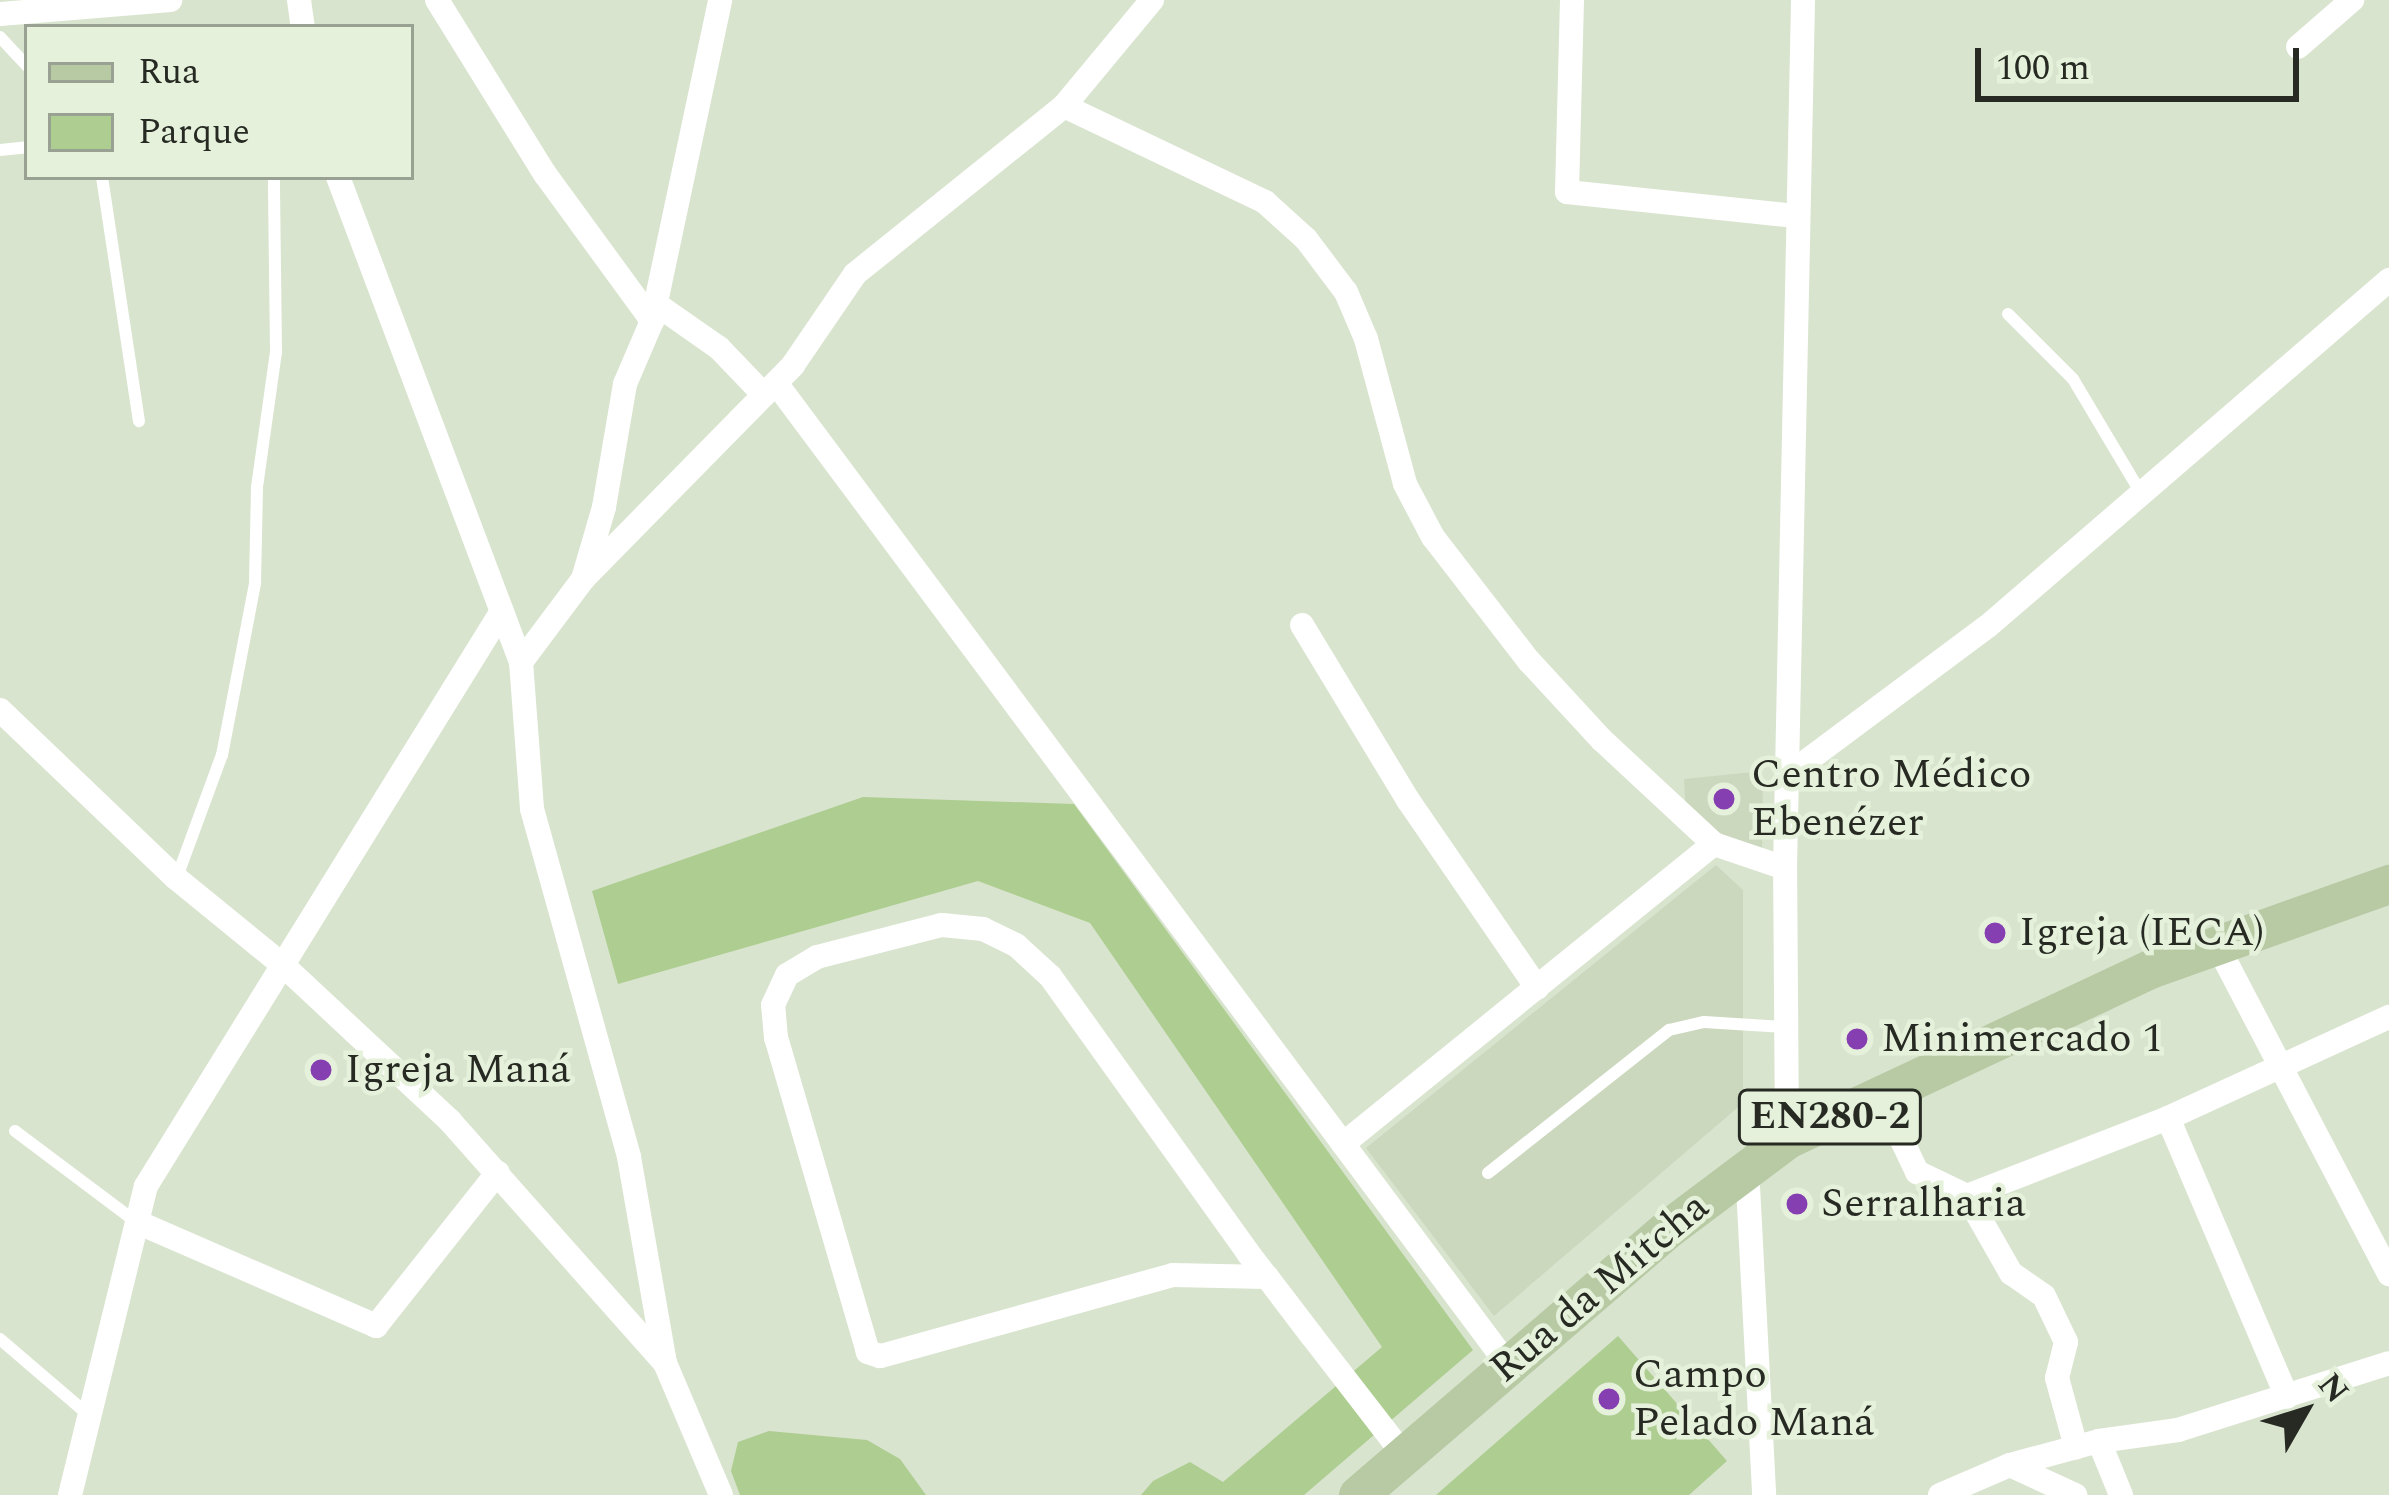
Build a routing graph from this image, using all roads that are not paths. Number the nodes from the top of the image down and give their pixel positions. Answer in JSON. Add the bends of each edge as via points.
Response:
{"nodes":[{"id":1,"x":170,"y":0,"type":"edge"},
{"id":2,"x":437,"y":0,"type":"edge"},
{"id":3,"x":720,"y":0,"type":"edge"},
{"id":4,"x":1152,"y":0,"type":"edge"},
{"id":5,"x":1572,"y":0,"type":"edge"},
{"id":6,"x":1803,"y":0,"type":"edge"},
{"id":7,"x":2352,"y":0,"type":"edge"},
{"id":8,"x":0,"y":14,"type":"edge"},
{"id":9,"x":0,"y":37,"type":"edge"},
{"id":10,"x":2298,"y":47,"type":"dead end"},
{"id":11,"x":24,"y":63,"type":"edge"},
{"id":12,"x":1064,"y":106,"type":"junction"},
{"id":13,"x":102,"y":180,"type":"edge"},
{"id":14,"x":274,"y":180,"type":"edge"},
{"id":15,"x":339,"y":180,"type":"edge"},
{"id":16,"x":1796,"y":217,"type":"junction"},
{"id":17,"x":2389,"y":280,"type":"edge"},
{"id":18,"x":654,"y":312,"type":"junction"},
{"id":19,"x":2008,"y":314,"type":"dead end"},
{"id":20,"x":770,"y":388,"type":"junction"},
{"id":21,"x":139,"y":421,"type":"dead end"},
{"id":22,"x":2141,"y":493,"type":"junction"},
{"id":23,"x":584,"y":579,"type":"junction"},
{"id":24,"x":502,"y":611,"type":"junction"},
{"id":25,"x":1302,"y":625,"type":"dead end"},
{"id":26,"x":521,"y":662,"type":"junction"},
{"id":27,"x":0,"y":710,"type":"edge"},
{"id":28,"x":1789,"y":775,"type":"junction"},
{"id":29,"x":1714,"y":844,"type":"junction"},
{"id":30,"x":1785,"y":868,"type":"junction"},
{"id":31,"x":176,"y":878,"type":"junction"},
{"id":32,"x":2389,"y":884,"type":"edge"},
{"id":33,"x":2215,"y":941,"type":"junction"},
{"id":34,"x":285,"y":967,"type":"junction"},
{"id":35,"x":1537,"y":988,"type":"junction"},
{"id":36,"x":2389,"y":1017,"type":"edge"},
{"id":37,"x":1786,"y":1027,"type":"junction"},
{"id":38,"x":2282,"y":1064,"type":"junction"},
{"id":39,"x":1879,"y":1092,"type":"junction"},
{"id":40,"x":2168,"y":1118,"type":"junction"},
{"id":41,"x":15,"y":1131,"type":"dead end"},
{"id":42,"x":1787,"y":1139,"type":"junction"},
{"id":43,"x":1343,"y":1144,"type":"junction"},
{"id":44,"x":1747,"y":1167,"type":"junction"},
{"id":45,"x":498,"y":1172,"type":"junction"},
{"id":46,"x":1488,"y":1173,"type":"dead end"},
{"id":47,"x":1967,"y":1196,"type":"junction"},
{"id":48,"x":137,"y":1222,"type":"junction"},
{"id":49,"x":2389,"y":1274,"type":"edge"},
{"id":50,"x":1267,"y":1277,"type":"junction"},
{"id":51,"x":0,"y":1339,"type":"edge"},
{"id":52,"x":665,"y":1363,"type":"junction"},
{"id":53,"x":2389,"y":1363,"type":"edge"},
{"id":54,"x":1508,"y":1365,"type":"junction"},
{"id":55,"x":2288,"y":1397,"type":"junction"},
{"id":56,"x":92,"y":1418,"type":"junction"},
{"id":57,"x":2088,"y":1444,"type":"junction"},
{"id":58,"x":1404,"y":1455,"type":"junction"},
{"id":59,"x":2010,"y":1465,"type":"junction"},
{"id":60,"x":70,"y":1495,"type":"edge"},
{"id":61,"x":721,"y":1495,"type":"edge"},
{"id":62,"x":1358,"y":1495,"type":"edge"},
{"id":63,"x":1764,"y":1495,"type":"edge"},
{"id":64,"x":1940,"y":1495,"type":"edge"},
{"id":65,"x":2074,"y":1495,"type":"edge"},
{"id":66,"x":2121,"y":1495,"type":"edge"}],
"edges":[{"from":1,"to":8,"type":"street"},
{"from":2,"to":18,"type":"street","via":[[545,175]]},
{"from":3,"to":18,"type":"street"},
{"from":4,"to":12,"type":"street"},
{"from":5,"to":16,"type":"street","via":[[1567,192]]},
{"from":6,"to":16,"type":"street"},
{"from":7,"to":10,"type":"street"},
{"from":9,"to":11,"type":"lane"},
{"from":12,"to":20,"type":"street","via":[[855,274]]},
{"from":12,"to":29,"type":"street","via":[[1265,202],[1306,239],[1346,292],[1405,484],[1433,537],[1544,677]]},
{"from":13,"to":21,"type":"lane"},
{"from":14,"to":31,"type":"lane","via":[[276,351],[257,487],[255,584],[222,755]]},
{"from":15,"to":24,"type":"street"},
{"from":16,"to":28,"type":"street"},
{"from":17,"to":22,"type":"street"},
{"from":18,"to":20,"type":"street"},
{"from":18,"to":23,"type":"street","via":[[625,384]]},
{"from":19,"to":22,"type":"lane","via":[[2073,380]]},
{"from":20,"to":23,"type":"street"},
{"from":20,"to":43,"type":"street"},
{"from":22,"to":28,"type":"street","via":[[1988,626]]},
{"from":23,"to":26,"type":"street"},
{"from":24,"to":26,"type":"street"},
{"from":24,"to":34,"type":"street"},
{"from":25,"to":35,"type":"street","via":[[1418,817]]},
{"from":26,"to":52,"type":"street","via":[[532,809],[629,1157]]},
{"from":27,"to":31,"type":"street"},
{"from":28,"to":30,"type":"street"},
{"from":29,"to":30,"type":"street"},
{"from":29,"to":35,"type":"street"},
{"from":30,"to":37,"type":"street"},
{"from":31,"to":34,"type":"street"},
{"from":32,"to":33,"type":"main road","name":"Rua da Mitcha","number":"EN280-2"},
{"from":33,"to":38,"type":"street"},
{"from":33,"to":39,"type":"main road","name":"Rua da Mitcha","number":"EN280-2"},
{"from":34,"to":45,"type":"street"},
{"from":34,"to":48,"type":"street","via":[[146,1186]]},
{"from":35,"to":43,"type":"street"},
{"from":36,"to":38,"type":"street"},
{"from":37,"to":42,"type":"street"},
{"from":37,"to":46,"type":"lane","via":[[1704,1022],[1669,1030]]},
{"from":38,"to":40,"type":"street"},
{"from":38,"to":49,"type":"street"},
{"from":39,"to":42,"type":"main road","name":"Rua da Mitcha","number":"EN280-2"},
{"from":39,"to":47,"type":"street","via":[[1917,1172]]},
{"from":40,"to":47,"type":"street"},
{"from":40,"to":55,"type":"street"},
{"from":41,"to":48,"type":"lane"},
{"from":42,"to":44,"type":"main road","name":"Rua da Mitcha","number":"EN280-2"},
{"from":43,"to":54,"type":"street"},
{"from":44,"to":54,"type":"main road","name":"Rua da Mitcha","number":"EN280-2"},
{"from":44,"to":63,"type":"street"},
{"from":45,"to":48,"type":"street","via":[[376,1326]]},
{"from":45,"to":52,"type":"street"},
{"from":47,"to":57,"type":"street","via":[[2011,1273],[2044,1296],[2066,1342],[2057,1378]]},
{"from":48,"to":56,"type":"street"},
{"from":50,"to":50,"type":"street","via":[[1173,1275],[880,1356],[868,1352],[776,1038],[773,1004],[787,975],[817,957],[942,925],[983,929],[1016,945],[1051,976]]},
{"from":50,"to":58,"type":"street"},
{"from":51,"to":56,"type":"lane"},
{"from":52,"to":61,"type":"street"},
{"from":53,"to":55,"type":"street"},
{"from":54,"to":58,"type":"main road","name":"Rua da Mitcha","number":"EN280-2"},
{"from":55,"to":57,"type":"street","via":[[2178,1430]]},
{"from":56,"to":60,"type":"street"},
{"from":57,"to":59,"type":"street"},
{"from":57,"to":66,"type":"street"},
{"from":58,"to":62,"type":"main road","name":"Rua da Mitcha","number":"EN280-2"},
{"from":59,"to":64,"type":"street"},
{"from":59,"to":65,"type":"street"}]}
